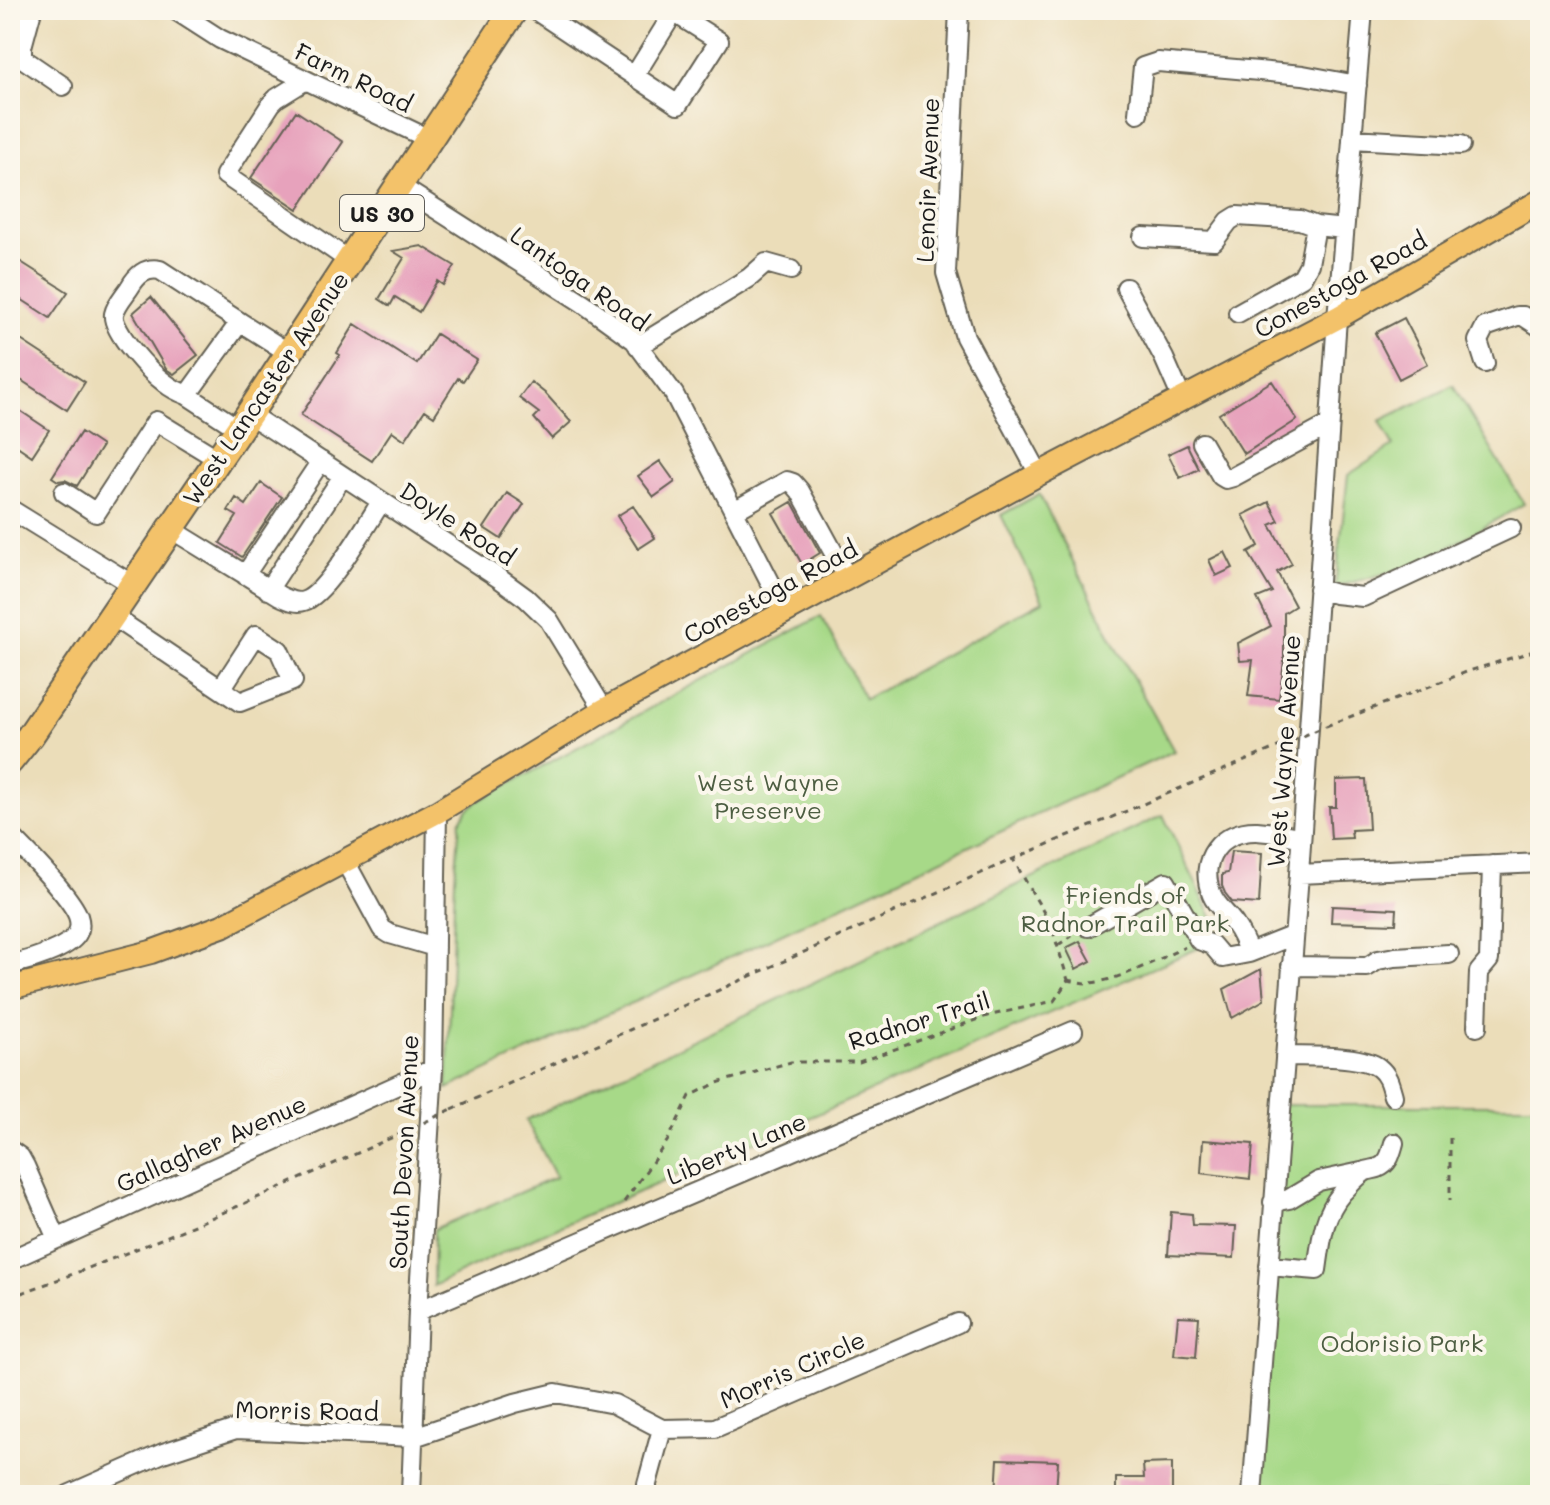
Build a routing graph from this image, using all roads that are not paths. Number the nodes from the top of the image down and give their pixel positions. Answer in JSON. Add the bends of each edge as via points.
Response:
{"nodes":[{"id":1,"x":32,"y":10,"type":"edge"},
{"id":2,"x":175,"y":10,"type":"edge"},
{"id":3,"x":514,"y":10,"type":"edge"},
{"id":4,"x":535,"y":10,"type":"edge"},
{"id":5,"x":959,"y":10,"type":"edge"},
{"id":6,"x":1363,"y":10,"type":"edge"},
{"id":7,"x":672,"y":11,"type":"edge"},
{"id":8,"x":635,"y":75,"type":"junction"},
{"id":9,"x":306,"y":80,"type":"junction"},
{"id":10,"x":1357,"y":85,"type":"junction"},
{"id":11,"x":63,"y":86,"type":"dead end"},
{"id":12,"x":1138,"y":113,"type":"dead end"},
{"id":13,"x":429,"y":139,"type":"junction"},
{"id":14,"x":1352,"y":139,"type":"junction"},
{"id":15,"x":1461,"y":145,"type":"dead end"},
{"id":16,"x":400,"y":186,"type":"junction"},
{"id":17,"x":1540,"y":201,"type":"edge"},
{"id":18,"x":1316,"y":226,"type":"junction"},
{"id":19,"x":1344,"y":229,"type":"junction"},
{"id":20,"x":1143,"y":237,"type":"dead end"},
{"id":21,"x":350,"y":261,"type":"junction"},
{"id":22,"x":791,"y":270,"type":"dead end"},
{"id":23,"x":1126,"y":288,"type":"dead end"},
{"id":24,"x":1238,"y":313,"type":"dead end"},
{"id":25,"x":1337,"y":318,"type":"junction"},
{"id":26,"x":240,"y":322,"type":"junction"},
{"id":27,"x":1540,"y":327,"type":"edge"},
{"id":28,"x":638,"y":346,"type":"junction"},
{"id":29,"x":289,"y":353,"type":"junction"},
{"id":30,"x":1485,"y":363,"type":"dead end"},
{"id":31,"x":187,"y":395,"type":"junction"},
{"id":32,"x":1182,"y":399,"type":"junction"},
{"id":33,"x":244,"y":421,"type":"junction"},
{"id":34,"x":1329,"y":425,"type":"junction"},
{"id":35,"x":1202,"y":443,"type":"dead end"},
{"id":36,"x":218,"y":459,"type":"junction"},
{"id":37,"x":321,"y":461,"type":"junction"},
{"id":38,"x":1039,"y":474,"type":"junction"},
{"id":39,"x":343,"y":476,"type":"junction"},
{"id":40,"x":64,"y":492,"type":"dead end"},
{"id":41,"x":381,"y":502,"type":"junction"},
{"id":42,"x":10,"y":509,"type":"edge"},
{"id":43,"x":734,"y":511,"type":"junction"},
{"id":44,"x":1511,"y":528,"type":"dead end"},
{"id":45,"x":171,"y":529,"type":"junction"},
{"id":46,"x":245,"y":575,"type":"junction"},
{"id":47,"x":848,"y":579,"type":"junction"},
{"id":48,"x":133,"y":585,"type":"junction"},
{"id":49,"x":1318,"y":589,"type":"junction"},
{"id":50,"x":268,"y":590,"type":"junction"},
{"id":51,"x":786,"y":613,"type":"junction"},
{"id":52,"x":112,"y":616,"type":"junction"},
{"id":53,"x":221,"y":689,"type":"dead end"},
{"id":54,"x":604,"y":710,"type":"junction"},
{"id":55,"x":40,"y":722,"type":"junction"},
{"id":56,"x":10,"y":742,"type":"edge"},
{"id":57,"x":10,"y":761,"type":"edge"},
{"id":58,"x":437,"y":812,"type":"junction"},
{"id":59,"x":10,"y":835,"type":"edge"},
{"id":60,"x":1301,"y":837,"type":"junction"},
{"id":61,"x":345,"y":861,"type":"junction"},
{"id":62,"x":1540,"y":863,"type":"edge"},
{"id":63,"x":1492,"y":865,"type":"junction"},
{"id":64,"x":1299,"y":874,"type":"junction"},
{"id":65,"x":1085,"y":928,"type":"road end"},
{"id":66,"x":1294,"y":935,"type":"junction"},
{"id":67,"x":435,"y":947,"type":"junction"},
{"id":68,"x":1249,"y":953,"type":"junction"},
{"id":69,"x":1449,"y":954,"type":"dead end"},
{"id":70,"x":10,"y":965,"type":"edge"},
{"id":71,"x":1291,"y":966,"type":"junction"},
{"id":72,"x":39,"y":969,"type":"junction"},
{"id":73,"x":10,"y":988,"type":"edge"},
{"id":74,"x":1477,"y":1027,"type":"dead end"},
{"id":75,"x":1073,"y":1031,"type":"dead end"},
{"id":76,"x":1285,"y":1056,"type":"junction"},
{"id":77,"x":433,"y":1069,"type":"junction"},
{"id":78,"x":1393,"y":1096,"type":"dead end"},
{"id":79,"x":1394,"y":1143,"type":"dead end"},
{"id":80,"x":10,"y":1150,"type":"edge"},
{"id":81,"x":1366,"y":1171,"type":"junction"},
{"id":82,"x":1273,"y":1202,"type":"junction"},
{"id":83,"x":57,"y":1239,"type":"junction"},
{"id":84,"x":10,"y":1260,"type":"edge"},
{"id":85,"x":1269,"y":1266,"type":"junction"},
{"id":86,"x":418,"y":1311,"type":"junction"},
{"id":87,"x":958,"y":1323,"type":"dead end"},
{"id":88,"x":662,"y":1429,"type":"junction"},
{"id":89,"x":414,"y":1437,"type":"junction"},
{"id":90,"x":68,"y":1495,"type":"edge"},
{"id":91,"x":411,"y":1495,"type":"edge"},
{"id":92,"x":647,"y":1495,"type":"edge"},
{"id":93,"x":1252,"y":1495,"type":"edge"}],
"edges":[{"from":1,"to":11,"type":"street","via":[[22,58]]},
{"from":2,"to":9,"type":"street","name":"Farm Road","via":[[220,39]]},
{"from":3,"to":13,"type":"highway","name":"West Lancaster Avenue","number":"US 30"},
{"from":4,"to":8,"type":"street"},
{"from":5,"to":38,"type":"street","name":"Lenoir Avenue","via":[[946,273],[965,337]]},
{"from":6,"to":10,"type":"street","name":"West Wayne Avenue"},
{"from":7,"to":8,"type":"street"},
{"from":7,"to":8,"type":"street","via":[[719,41],[678,105]]},
{"from":9,"to":13,"type":"street","name":"Farm Road"},
{"from":9,"to":21,"type":"street","via":[[271,104],[225,175]]},
{"from":10,"to":12,"type":"street","via":[[1158,62],[1143,67]]},
{"from":10,"to":14,"type":"street","name":"West Wayne Avenue"},
{"from":13,"to":16,"type":"highway","name":"West Lancaster Avenue","number":"US 30"},
{"from":14,"to":15,"type":"street"},
{"from":14,"to":19,"type":"street","name":"West Wayne Avenue"},
{"from":16,"to":21,"type":"highway","name":"West Lancaster Avenue","number":"US 30"},
{"from":16,"to":28,"type":"street","name":"Lantoga Road","via":[[583,303]]},
{"from":17,"to":25,"type":"main road","name":"Conestoga Road"},
{"from":18,"to":19,"type":"street"},
{"from":18,"to":20,"type":"street","via":[[1237,216],[1214,241]]},
{"from":18,"to":24,"type":"street","via":[[1302,277]]},
{"from":19,"to":25,"type":"street","name":"West Wayne Avenue"},
{"from":21,"to":29,"type":"highway","name":"West Lancaster Avenue","number":"US 30"},
{"from":22,"to":28,"type":"street","via":[[766,263]]},
{"from":23,"to":32,"type":"street"},
{"from":25,"to":32,"type":"main road","name":"Conestoga Road"},
{"from":25,"to":34,"type":"street","name":"West Wayne Avenue"},
{"from":26,"to":29,"type":"street"},
{"from":26,"to":31,"type":"street"},
{"from":26,"to":31,"type":"street","name":"Doyle Road","via":[[160,270],[148,270],[134,280],[116,308],[116,327],[162,381]]},
{"from":27,"to":30,"type":"street","via":[[1517,316],[1485,327],[1478,341]]},
{"from":28,"to":43,"type":"street","name":"Lantoga Road","via":[[674,394]]},
{"from":29,"to":33,"type":"highway","name":"West Lancaster Avenue","number":"US 30"},
{"from":31,"to":33,"type":"street","name":"Doyle Road"},
{"from":32,"to":38,"type":"main road","name":"Conestoga Road"},
{"from":33,"to":36,"type":"highway","name":"West Lancaster Avenue","number":"US 30"},
{"from":33,"to":37,"type":"street","name":"Doyle Road"},
{"from":34,"to":35,"type":"street","via":[[1226,479]]},
{"from":34,"to":49,"type":"street","name":"West Wayne Avenue"},
{"from":36,"to":40,"type":"street","via":[[156,421],[96,513]]},
{"from":36,"to":45,"type":"highway","name":"West Lancaster Avenue","number":"US 30"},
{"from":37,"to":39,"type":"street","name":"Doyle Road"},
{"from":37,"to":46,"type":"street"},
{"from":38,"to":47,"type":"main road","name":"Conestoga Road"},
{"from":39,"to":41,"type":"street","name":"Doyle Road"},
{"from":39,"to":50,"type":"street"},
{"from":41,"to":50,"type":"street","via":[[311,598],[292,601]]},
{"from":41,"to":54,"type":"street","name":"Doyle Road","via":[[526,598],[549,620]]},
{"from":42,"to":48,"type":"street"},
{"from":43,"to":47,"type":"street","via":[[787,481],[793,483]]},
{"from":43,"to":51,"type":"street","name":"Lantoga Road"},
{"from":44,"to":49,"type":"street","via":[[1363,597]]},
{"from":45,"to":46,"type":"street"},
{"from":45,"to":48,"type":"highway","name":"West Lancaster Avenue","number":"US 30"},
{"from":46,"to":50,"type":"street"},
{"from":47,"to":51,"type":"main road","name":"Conestoga Road"},
{"from":48,"to":52,"type":"highway","name":"West Lancaster Avenue","number":"US 30"},
{"from":49,"to":60,"type":"street","name":"West Wayne Avenue"},
{"from":51,"to":54,"type":"main road","name":"Conestoga Road"},
{"from":52,"to":53,"type":"street"},
{"from":52,"to":55,"type":"highway","name":"West Lancaster Avenue","number":"US 30"},
{"from":54,"to":58,"type":"main road","name":"Conestoga Road"},
{"from":55,"to":56,"type":"street"},
{"from":55,"to":57,"type":"highway","name":"West Lancaster Avenue","number":"US 30"},
{"from":58,"to":61,"type":"main road","name":"Conestoga Road"},
{"from":58,"to":67,"type":"street","name":"South Devon Avenue"},
{"from":59,"to":72,"type":"street","via":[[80,921],[78,933]]},
{"from":60,"to":64,"type":"street","name":"West Wayne Avenue"},
{"from":60,"to":68,"type":"street","via":[[1247,832],[1221,842],[1209,860],[1212,895]]},
{"from":61,"to":67,"type":"street","via":[[382,929]]},
{"from":61,"to":72,"type":"main road","name":"Conestoga Road","via":[[222,926],[151,952]]},
{"from":62,"to":63,"type":"street"},
{"from":63,"to":64,"type":"street"},
{"from":63,"to":74,"type":"street","via":[[1489,960],[1479,972]]},
{"from":64,"to":66,"type":"street","name":"West Wayne Avenue"},
{"from":65,"to":68,"type":"street","via":[[1166,882],[1199,940],[1223,958]]},
{"from":66,"to":68,"type":"street"},
{"from":66,"to":71,"type":"street","name":"West Wayne Avenue"},
{"from":67,"to":77,"type":"street","name":"South Devon Avenue"},
{"from":69,"to":71,"type":"street","via":[[1395,957],[1367,967]]},
{"from":70,"to":72,"type":"street"},
{"from":71,"to":76,"type":"street","name":"West Wayne Avenue"},
{"from":72,"to":73,"type":"main road","name":"Conestoga Road"},
{"from":75,"to":86,"type":"street","name":"Liberty Lane"},
{"from":76,"to":78,"type":"street","via":[[1371,1063],[1386,1075]]},
{"from":76,"to":82,"type":"street","name":"West Wayne Avenue"},
{"from":77,"to":83,"type":"street","name":"Gallagher Avenue"},
{"from":77,"to":86,"type":"street","name":"South Devon Avenue"},
{"from":79,"to":81,"type":"street","via":[[1385,1165]]},
{"from":80,"to":83,"type":"street","via":[[25,1166]]},
{"from":81,"to":82,"type":"street","via":[[1319,1181]]},
{"from":81,"to":85,"type":"street","via":[[1332,1207],[1317,1270]]},
{"from":82,"to":85,"type":"street","name":"West Wayne Avenue"},
{"from":83,"to":84,"type":"street","name":"Gallagher Avenue"},
{"from":85,"to":93,"type":"street","name":"West Wayne Avenue"},
{"from":86,"to":89,"type":"street","name":"South Devon Avenue"},
{"from":87,"to":88,"type":"street","name":"Morris Circle","via":[[715,1428]]},
{"from":88,"to":89,"type":"street","name":"Morris Circle","via":[[614,1404],[556,1393]]},
{"from":88,"to":92,"type":"street"},
{"from":89,"to":90,"type":"street","name":"Morris Road","via":[[236,1429],[163,1453]]},
{"from":89,"to":91,"type":"street","name":"South Devon Avenue"}]}
